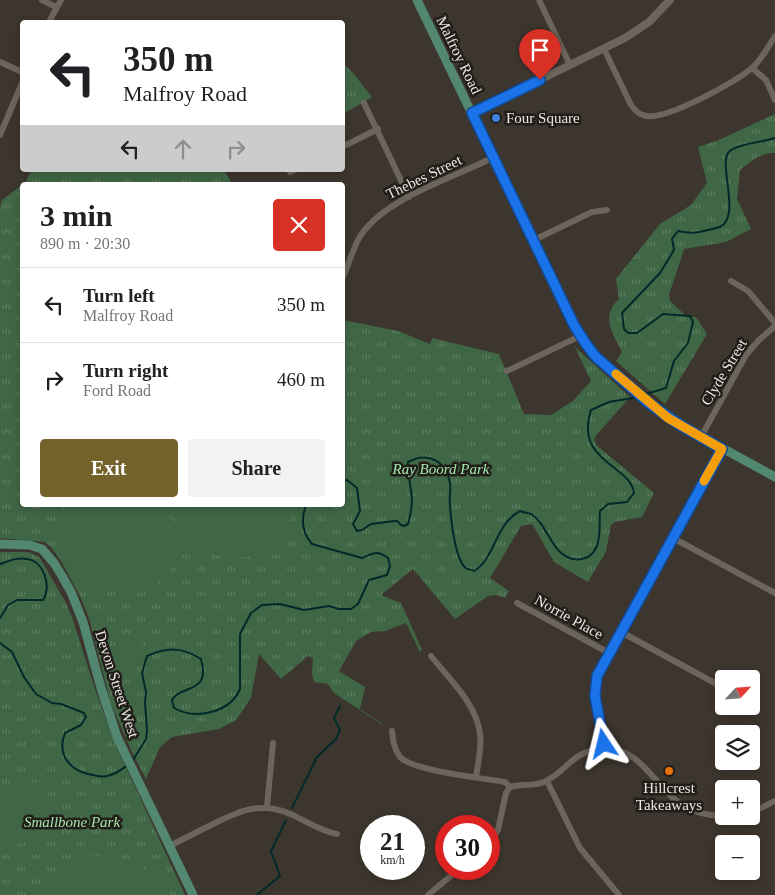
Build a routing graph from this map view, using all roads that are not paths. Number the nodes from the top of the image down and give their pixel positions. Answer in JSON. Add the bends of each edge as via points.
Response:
{"nodes":[{"id":1,"x":42,"y":0,"type":"edge"},
{"id":2,"x":61,"y":0,"type":"edge"},
{"id":3,"x":417,"y":0,"type":"edge"},
{"id":4,"x":539,"y":0,"type":"edge"},
{"id":5,"x":670,"y":0,"type":"edge"},
{"id":6,"x":56,"y":7,"type":"junction"},
{"id":7,"x":50,"y":20,"type":"edge"},
{"id":8,"x":775,"y":36,"type":"edge"},
{"id":9,"x":604,"y":49,"type":"junction"},
{"id":10,"x":0,"y":62,"type":"edge"},
{"id":11,"x":570,"y":65,"type":"junction"},
{"id":12,"x":752,"y":68,"type":"junction"},
{"id":13,"x":20,"y":71,"type":"edge"},
{"id":14,"x":20,"y":88,"type":"edge"},
{"id":15,"x":775,"y":100,"type":"edge"},
{"id":16,"x":364,"y":103,"type":"dead end"},
{"id":17,"x":472,"y":113,"type":"junction"},
{"id":18,"x":378,"y":129,"type":"junction"},
{"id":19,"x":0,"y":134,"type":"edge"},
{"id":20,"x":345,"y":145,"type":"edge"},
{"id":21,"x":494,"y":157,"type":"junction"},
{"id":22,"x":409,"y":197,"type":"junction"},
{"id":23,"x":607,"y":210,"type":"dead end"},
{"id":24,"x":534,"y":240,"type":"junction"},
{"id":25,"x":345,"y":272,"type":"edge"},
{"id":26,"x":731,"y":281,"type":"dead end"},
{"id":27,"x":775,"y":325,"type":"edge"},
{"id":28,"x":580,"y":336,"type":"junction"},
{"id":29,"x":507,"y":371,"type":"dead end"},
{"id":30,"x":701,"y":437,"type":"junction"},
{"id":31,"x":722,"y":449,"type":"junction"},
{"id":32,"x":775,"y":477,"type":"edge"},
{"id":33,"x":673,"y":538,"type":"junction"},
{"id":34,"x":0,"y":544,"type":"edge"},
{"id":35,"x":775,"y":593,"type":"edge"},
{"id":36,"x":517,"y":603,"type":"dead end"},
{"id":37,"x":621,"y":632,"type":"junction"},
{"id":38,"x":609,"y":653,"type":"junction"},
{"id":39,"x":431,"y":656,"type":"dead end"},
{"id":40,"x":715,"y":683,"type":"edge"},
{"id":41,"x":392,"y":731,"type":"dead end"},
{"id":42,"x":274,"y":743,"type":"dead end"},
{"id":43,"x":604,"y":748,"type":"junction"},
{"id":44,"x":476,"y":777,"type":"junction"},
{"id":45,"x":547,"y":781,"type":"junction"},
{"id":46,"x":510,"y":787,"type":"junction"},
{"id":47,"x":775,"y":800,"type":"edge"},
{"id":48,"x":267,"y":807,"type":"junction"},
{"id":49,"x":760,"y":808,"type":"edge"},
{"id":50,"x":715,"y":815,"type":"edge"},
{"id":51,"x":500,"y":821,"type":"edge"},
{"id":52,"x":337,"y":834,"type":"dead end"},
{"id":53,"x":170,"y":846,"type":"junction"},
{"id":54,"x":446,"y":880,"type":"edge"},
{"id":55,"x":617,"y":893,"type":"edge"},
{"id":56,"x":193,"y":895,"type":"edge"},
{"id":57,"x":428,"y":895,"type":"edge"},
{"id":58,"x":609,"y":895,"type":"edge"}],
"edges":[{"from":1,"to":6,"type":"street"},
{"from":2,"to":6,"type":"street"},
{"from":3,"to":17,"type":"main road","name":"Malfroy Road"},
{"from":4,"to":11,"type":"street"},
{"from":5,"to":9,"type":"street","via":[[636,31]]},
{"from":6,"to":7,"type":"street"},
{"from":8,"to":12,"type":"street"},
{"from":9,"to":11,"type":"street"},
{"from":9,"to":12,"type":"street","via":[[631,105],[644,116],[669,112],[727,86]]},
{"from":10,"to":13,"type":"street"},
{"from":11,"to":17,"type":"street"},
{"from":12,"to":15,"type":"street","via":[[766,80]]},
{"from":14,"to":19,"type":"street"},
{"from":16,"to":18,"type":"street"},
{"from":17,"to":21,"type":"main road","name":"Malfroy Road"},
{"from":18,"to":20,"type":"street"},
{"from":18,"to":22,"type":"street"},
{"from":21,"to":22,"type":"street","name":"Thebes Street"},
{"from":21,"to":24,"type":"main road","name":"Malfroy Road"},
{"from":22,"to":25,"type":"street","name":"Thebes Street","via":[[370,224],[358,239]]},
{"from":23,"to":24,"type":"street","via":[[592,212]]},
{"from":24,"to":28,"type":"main road","name":"Malfroy Road"},
{"from":26,"to":27,"type":"street","via":[[748,292]]},
{"from":27,"to":30,"type":"street","name":"Clyde Street","via":[[746,354]]},
{"from":28,"to":29,"type":"street"},
{"from":28,"to":30,"type":"main road","name":"Malfroy Road","via":[[596,357],[650,404]]},
{"from":30,"to":31,"type":"main road","name":"Malfroy Road"},
{"from":31,"to":32,"type":"main road","name":"Malfroy Road"},
{"from":31,"to":33,"type":"street"},
{"from":33,"to":35,"type":"street"},
{"from":33,"to":37,"type":"street"},
{"from":34,"to":53,"type":"main road","name":"Devon Street West","via":[[35,546],[47,553],[71,592],[106,706]]},
{"from":36,"to":38,"type":"street","name":"Norrie Place"},
{"from":37,"to":38,"type":"street"},
{"from":37,"to":40,"type":"street"},
{"from":38,"to":43,"type":"street","via":[[595,685]]},
{"from":39,"to":44,"type":"street","via":[[468,702],[478,723],[480,745]]},
{"from":41,"to":44,"type":"street","via":[[396,751],[407,762]]},
{"from":42,"to":48,"type":"street"},
{"from":43,"to":45,"type":"street","via":[[578,756]]},
{"from":43,"to":50,"type":"street","via":[[620,751],[641,763],[672,797],[690,809]]},
{"from":44,"to":46,"type":"street","via":[[505,782]]},
{"from":45,"to":46,"type":"street"},
{"from":45,"to":55,"type":"street","via":[[580,848]]},
{"from":46,"to":51,"type":"street"},
{"from":47,"to":49,"type":"street"},
{"from":48,"to":52,"type":"street"},
{"from":48,"to":53,"type":"street","via":[[246,809]]},
{"from":53,"to":56,"type":"main road","name":"Devon Street West"},
{"from":54,"to":57,"type":"street"},
{"from":55,"to":58,"type":"street"}]}
